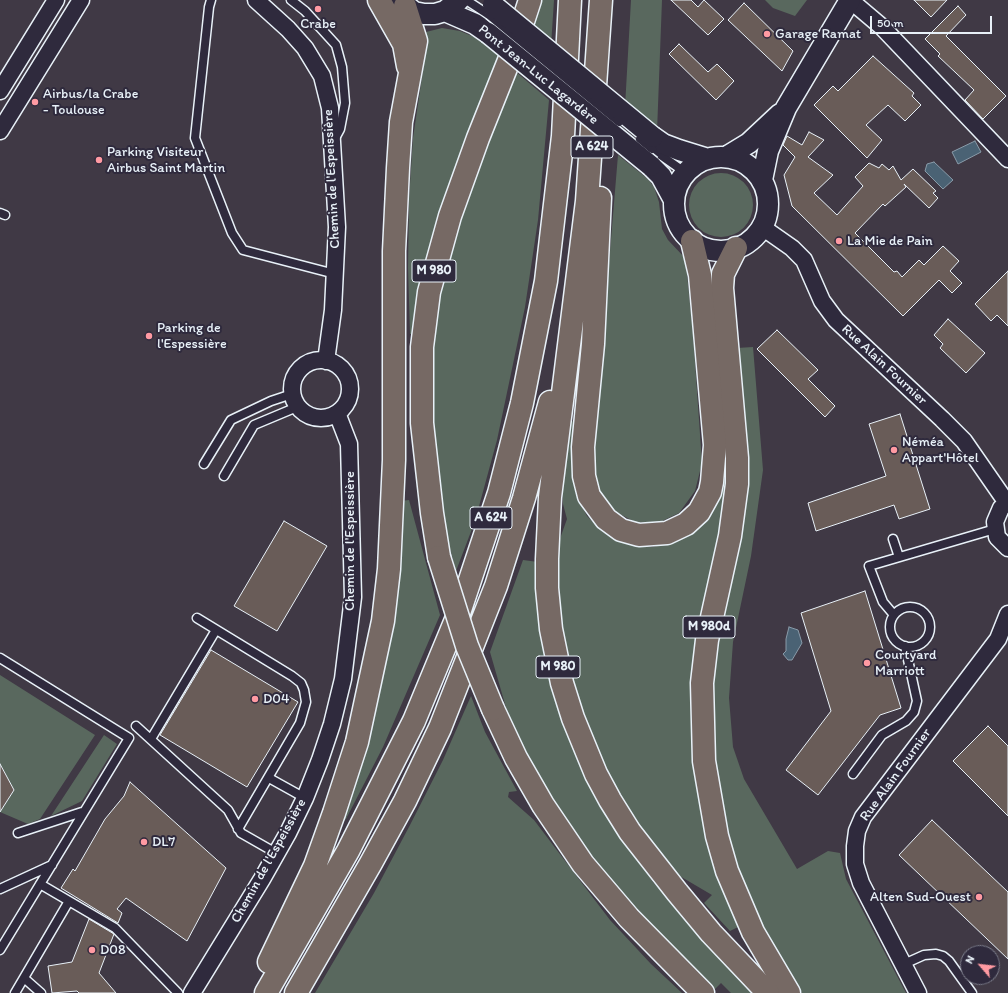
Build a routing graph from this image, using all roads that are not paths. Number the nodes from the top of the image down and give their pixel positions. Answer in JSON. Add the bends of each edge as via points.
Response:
{"nodes":[{"id":1,"x":56,"y":0,"type":"edge"},
{"id":2,"x":81,"y":0,"type":"edge"},
{"id":3,"x":212,"y":0,"type":"edge"},
{"id":4,"x":256,"y":0,"type":"edge"},
{"id":5,"x":291,"y":0,"type":"edge"},
{"id":6,"x":379,"y":0,"type":"edge"},
{"id":7,"x":466,"y":0,"type":"edge"},
{"id":8,"x":530,"y":0,"type":"edge"},
{"id":9,"x":570,"y":0,"type":"edge"},
{"id":10,"x":850,"y":0,"type":"edge"},
{"id":11,"x":402,"y":3,"type":"edge"},
{"id":12,"x":452,"y":6,"type":"edge"},
{"id":13,"x":601,"y":8,"type":"edge"},
{"id":14,"x":489,"y":13,"type":"edge"},
{"id":15,"x":409,"y":74,"type":"junction"},
{"id":16,"x":0,"y":91,"type":"edge"},
{"id":17,"x":786,"y":108,"type":"junction"},
{"id":18,"x":0,"y":131,"type":"edge"},
{"id":19,"x":333,"y":140,"type":"junction"},
{"id":20,"x":643,"y":143,"type":"junction"},
{"id":21,"x":718,"y":158,"type":"junction"},
{"id":22,"x":1008,"y":159,"type":"edge"},
{"id":23,"x":686,"y":173,"type":"junction"},
{"id":24,"x":762,"y":180,"type":"junction"},
{"id":25,"x":674,"y":200,"type":"junction"},
{"id":26,"x":762,"y":227,"type":"junction"},
{"id":27,"x":692,"y":241,"type":"junction"},
{"id":28,"x":736,"y":248,"type":"junction"},
{"id":29,"x":335,"y":274,"type":"junction"},
{"id":30,"x":577,"y":277,"type":"junction"},
{"id":31,"x":394,"y":291,"type":"junction"},
{"id":32,"x":326,"y":360,"type":"junction"},
{"id":33,"x":294,"y":400,"type":"junction"},
{"id":34,"x":337,"y":413,"type":"junction"},
{"id":35,"x":204,"y":464,"type":"dead end"},
{"id":36,"x":224,"y":476,"type":"dead end"},
{"id":37,"x":1008,"y":503,"type":"edge"},
{"id":38,"x":995,"y":529,"type":"junction"},
{"id":39,"x":893,"y":539,"type":"dead end"},
{"id":40,"x":1008,"y":548,"type":"edge"},
{"id":41,"x":439,"y":557,"type":"junction"},
{"id":42,"x":899,"y":557,"type":"junction"},
{"id":43,"x":1008,"y":614,"type":"edge"},
{"id":44,"x":894,"y":615,"type":"junction"},
{"id":45,"x":197,"y":618,"type":"dead end"},
{"id":46,"x":216,"y":630,"type":"junction"},
{"id":47,"x":905,"y":646,"type":"junction"},
{"id":48,"x":0,"y":658,"type":"edge"},
{"id":49,"x":136,"y":726,"type":"dead end"},
{"id":50,"x":151,"y":739,"type":"junction"},
{"id":51,"x":853,"y":774,"type":"dead end"},
{"id":52,"x":268,"y":778,"type":"junction"},
{"id":53,"x":305,"y":798,"type":"junction"},
{"id":54,"x":82,"y":812,"type":"junction"},
{"id":55,"x":238,"y":829,"type":"junction"},
{"id":56,"x":18,"y":833,"type":"dead end"},
{"id":57,"x":276,"y":853,"type":"junction"},
{"id":58,"x":52,"y":865,"type":"junction"},
{"id":59,"x":40,"y":884,"type":"junction"},
{"id":60,"x":0,"y":889,"type":"edge"},
{"id":61,"x":69,"y":901,"type":"junction"},
{"id":62,"x":0,"y":950,"type":"edge"},
{"id":63,"x":904,"y":964,"type":"junction"},
{"id":64,"x":24,"y":978,"type":"junction"},
{"id":65,"x":15,"y":993,"type":"edge"},
{"id":66,"x":41,"y":993,"type":"edge"},
{"id":67,"x":178,"y":993,"type":"edge"},
{"id":68,"x":192,"y":993,"type":"edge"},
{"id":69,"x":253,"y":993,"type":"edge"},
{"id":70,"x":266,"y":993,"type":"edge"},
{"id":71,"x":296,"y":993,"type":"edge"},
{"id":72,"x":703,"y":993,"type":"edge"},
{"id":73,"x":768,"y":993,"type":"edge"},
{"id":74,"x":789,"y":993,"type":"edge"},
{"id":75,"x":918,"y":993,"type":"edge"},
{"id":76,"x":972,"y":993,"type":"edge"}],
"edges":[{"from":1,"to":16,"type":"street"},
{"from":2,"to":18,"type":"street"},
{"from":3,"to":29,"type":"lane","via":[[208,7],[195,138],[232,233],[243,250]]},
{"from":4,"to":19,"type":"street","name":"Chemin de l'Espeissière","via":[[305,48],[322,76],[330,108]]},
{"from":5,"to":19,"type":"lane","via":[[305,11],[336,45],[342,67],[345,103],[340,129]]},
{"from":6,"to":15,"type":"highway","via":[[404,44]]},
{"from":7,"to":14,"type":"lane"},
{"from":8,"to":41,"type":"highway","number":"M 980","via":[[452,208],[428,298],[422,347],[422,423]]},
{"from":9,"to":70,"type":"highway","number":"A 624","via":[[563,136],[546,281],[522,403],[499,493],[460,610],[414,721],[348,851]]},
{"from":10,"to":17,"type":"street"},
{"from":10,"to":22,"type":"street","via":[[882,27]]},
{"from":11,"to":12,"type":"street","via":[[414,12],[424,14],[435,14]]},
{"from":11,"to":15,"type":"highway","via":[[416,41]]},
{"from":12,"to":14,"type":"street","name":"Pont Jean-Luc Lagardère","via":[[475,24]]},
{"from":13,"to":27,"type":"highway","via":[[600,212],[583,467],[586,487],[600,513],[621,530],[640,535],[667,533],[686,524],[699,512],[710,492],[712,482],[714,445],[700,275]]},
{"from":13,"to":30,"type":"highway","number":"A 624","via":[[587,200]]},
{"from":14,"to":20,"type":"street","name":"Pont Jean-Luc Lagardère","bridge":true},
{"from":14,"to":20,"type":"street","name":"Pont Jean-Luc Lagardère","bridge":true},
{"from":14,"to":20,"type":"lane","bridge":true},
{"from":15,"to":31,"type":"highway","via":[[401,122]]},
{"from":17,"to":21,"type":"street","via":[[749,143]]},
{"from":17,"to":24,"type":"street","via":[[768,151]]},
{"from":19,"to":29,"type":"street","name":"Chemin de l'Espeissière","via":[[337,227]]},
{"from":20,"to":21,"type":"street","name":"Pont Jean-Luc Lagardère","via":[[663,144],[678,150]]},
{"from":20,"to":23,"type":"lane"},
{"from":20,"to":25,"type":"street","name":"Pont Jean-Luc Lagardère"},
{"from":21,"to":23,"type":"street","via":[[692,167]]},
{"from":21,"to":24,"type":"street","via":[[747,164]]},
{"from":23,"to":25,"type":"street","via":[[676,190]]},
{"from":24,"to":26,"type":"street","via":[[768,196],[768,212]]},
{"from":25,"to":27,"type":"street","via":[[680,226]]},
{"from":26,"to":28,"type":"street","via":[[751,240]]},
{"from":26,"to":37,"type":"street","name":"Rue Alain Fournier","via":[[792,248],[804,260],[822,301],[836,320],[964,441]]},
{"from":27,"to":28,"type":"street","via":[[710,249],[723,251]]},
{"from":28,"to":74,"type":"highway","number":"M 980d","via":[[724,274],[722,288],[737,484],[730,536],[707,640],[702,683],[704,761],[716,830],[727,871],[753,932]]},
{"from":29,"to":32,"type":"street","name":"Chemin de l'Espeissière"},
{"from":30,"to":71,"type":"highway","number":"A 624","via":[[537,454],[513,537],[483,622],[440,728],[405,801]]},
{"from":30,"to":73,"type":"highway","number":"M 980","via":[[550,496],[548,532],[548,606],[562,683],[596,774],[630,832],[711,933]]},
{"from":31,"to":41,"type":"highway","number":"M 980","via":[[414,449]]},
{"from":31,"to":69,"type":"highway","via":[[394,460],[389,569],[374,667],[357,742],[317,859],[292,916]]},
{"from":32,"to":33,"type":"street","via":[[308,363],[300,369],[292,385]]},
{"from":32,"to":34,"type":"street","via":[[335,364],[348,378],[349,398]]},
{"from":33,"to":34,"type":"street","via":[[303,413],[320,419],[329,418]]},
{"from":33,"to":35,"type":"lane","via":[[271,401],[231,420]]},
{"from":33,"to":36,"type":"lane","via":[[254,425]]},
{"from":34,"to":53,"type":"street","name":"Chemin de l'Espeissière","via":[[349,444],[353,597],[342,679],[320,760]]},
{"from":37,"to":38,"type":"street","name":"Rue Alain Fournier","via":[[997,514]]},
{"from":38,"to":40,"type":"street","via":[[997,537]]},
{"from":38,"to":42,"type":"lane"},
{"from":39,"to":42,"type":"lane"},
{"from":41,"to":72,"type":"highway","number":"M 980","bridge":true,"via":[[467,646],[493,709],[516,758],[543,805],[583,864],[629,918]]},
{"from":42,"to":44,"type":"lane","via":[[869,566],[883,602]]},
{"from":43,"to":63,"type":"street","name":"Rue Alain Fournier","via":[[998,639],[863,817],[857,831],[855,864],[861,883]]},
{"from":44,"to":47,"type":"lane","via":[[891,621],[892,634],[895,640]]},
{"from":44,"to":47,"type":"lane","via":[[899,610],[912,607],[918,608],[928,617],[930,630],[924,642]]},
{"from":45,"to":46,"type":"lane"},
{"from":46,"to":50,"type":"lane"},
{"from":46,"to":52,"type":"lane","via":[[292,676],[303,686],[306,702],[303,716]]},
{"from":47,"to":51,"type":"lane","via":[[917,701],[914,712],[906,721],[882,735]]},
{"from":48,"to":54,"type":"lane","via":[[129,738]]},
{"from":49,"to":50,"type":"lane"},
{"from":50,"to":55,"type":"lane","via":[[228,810]]},
{"from":52,"to":53,"type":"lane"},
{"from":52,"to":55,"type":"lane"},
{"from":53,"to":57,"type":"street","name":"Chemin de l'Espeissière"},
{"from":54,"to":56,"type":"lane"},
{"from":54,"to":58,"type":"lane"},
{"from":55,"to":57,"type":"lane"},
{"from":57,"to":68,"type":"street","name":"Chemin de l'Espeissière"},
{"from":58,"to":59,"type":"lane"},
{"from":58,"to":60,"type":"lane"},
{"from":59,"to":61,"type":"lane"},
{"from":59,"to":62,"type":"lane"},
{"from":61,"to":64,"type":"lane"},
{"from":61,"to":67,"type":"lane","via":[[115,928]]},
{"from":63,"to":75,"type":"street","name":"Rue Alain Fournier"},
{"from":63,"to":76,"type":"lane","via":[[924,955],[943,956]]},
{"from":64,"to":65,"type":"lane"},
{"from":64,"to":66,"type":"lane"}]}
